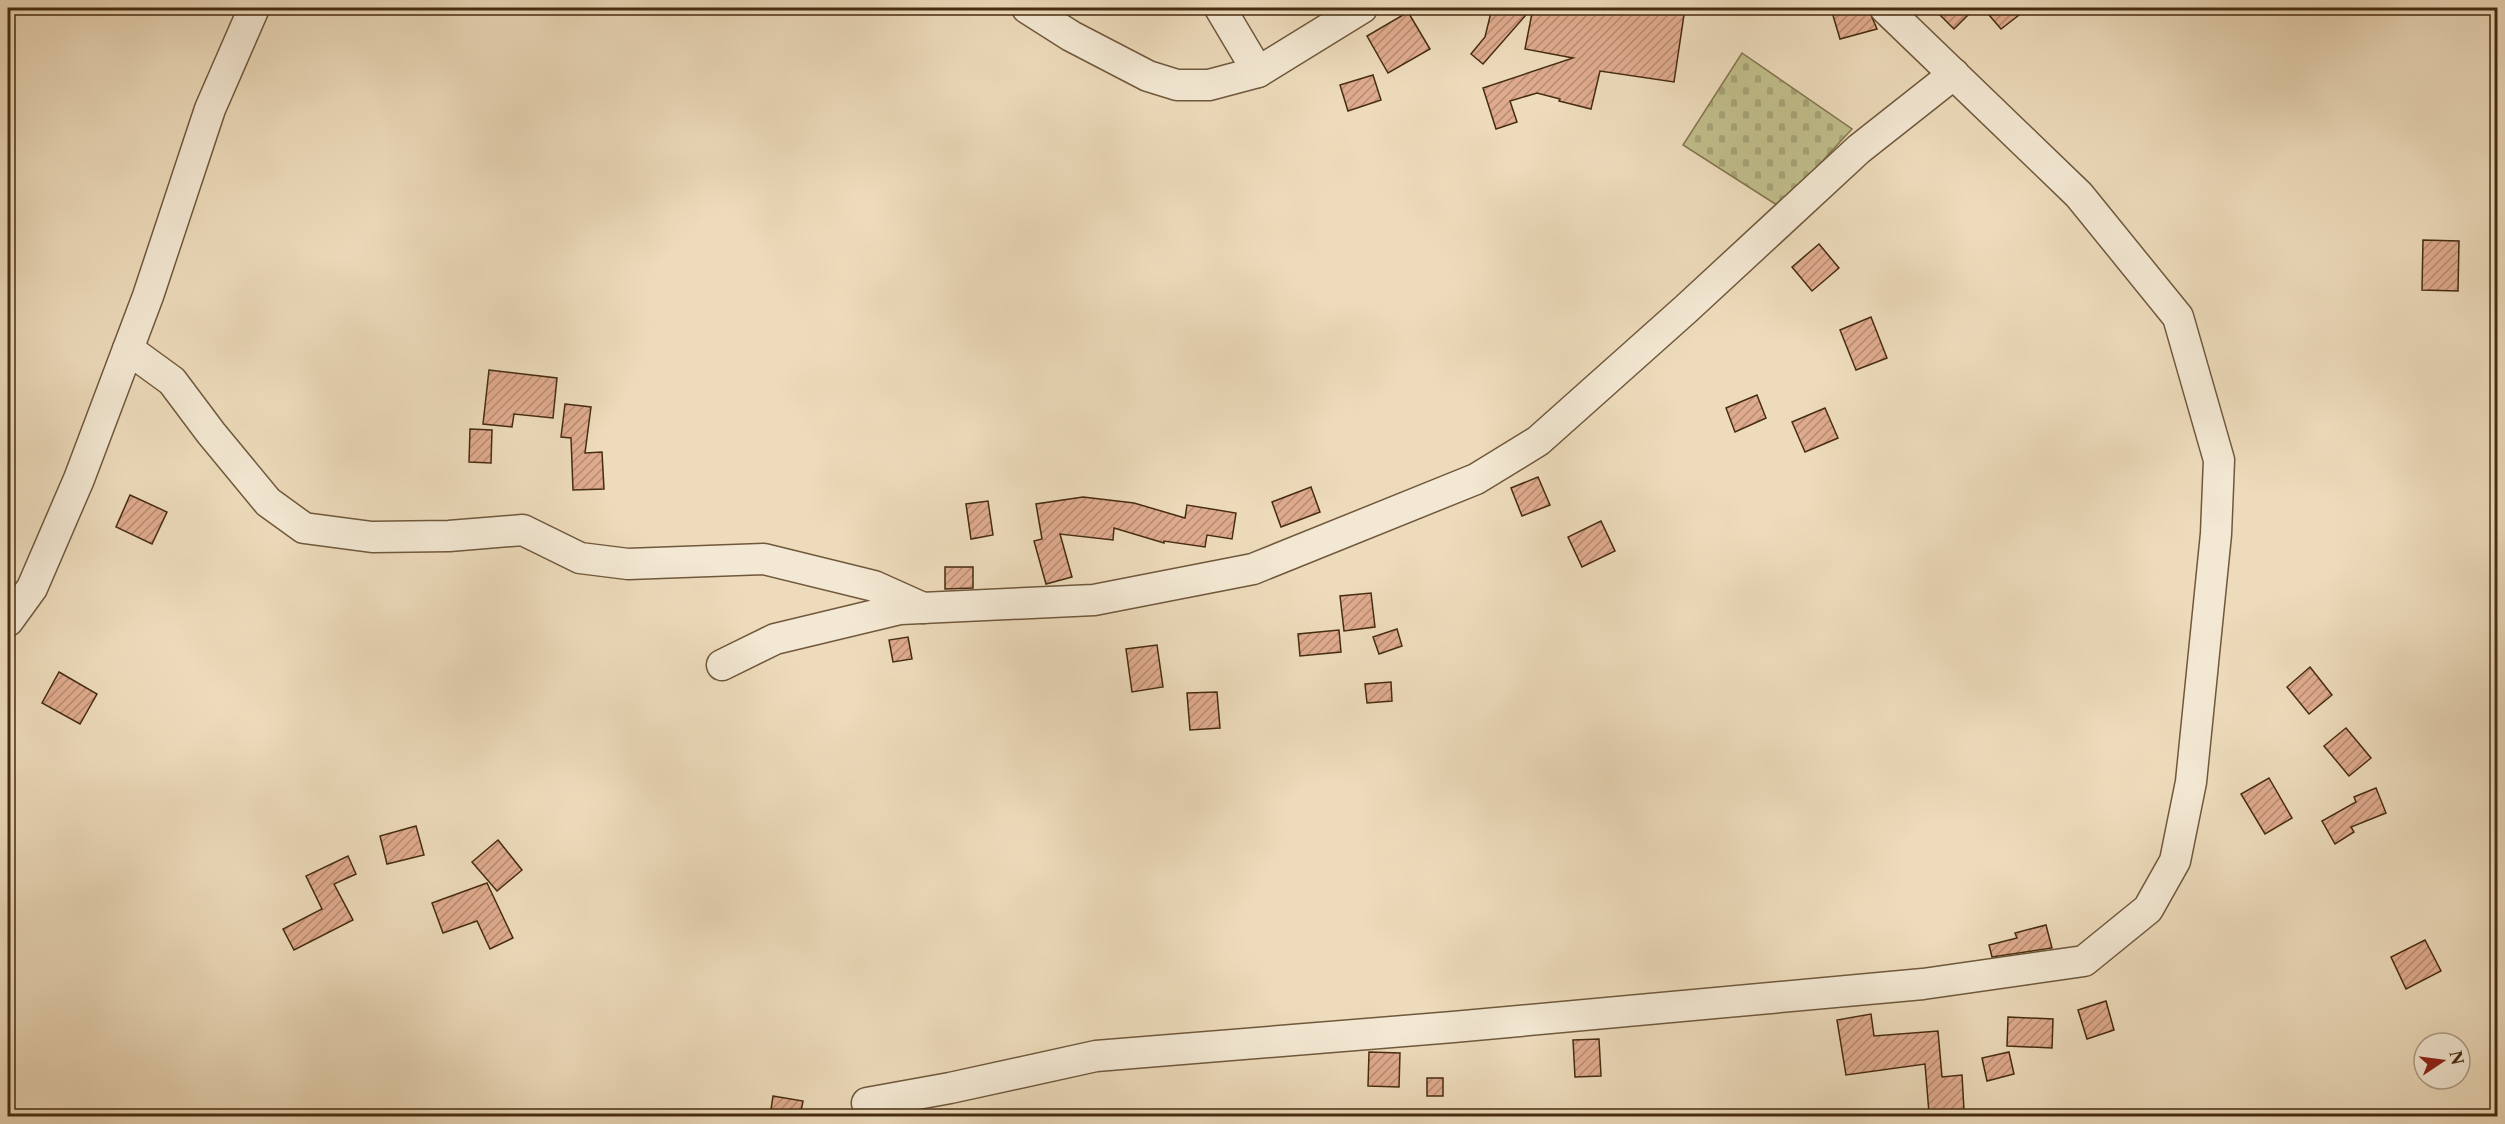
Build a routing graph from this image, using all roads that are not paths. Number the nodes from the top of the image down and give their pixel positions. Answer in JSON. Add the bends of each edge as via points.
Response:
{"nodes":[{"id":1,"x":254,"y":8,"type":"edge"},
{"id":2,"x":1027,"y":8,"type":"edge"},
{"id":3,"x":1220,"y":8,"type":"edge"},
{"id":4,"x":1362,"y":8,"type":"edge"},
{"id":5,"x":1885,"y":8,"type":"edge"},
{"id":6,"x":1258,"y":72,"type":"junction"},
{"id":7,"x":1954,"y":74,"type":"junction"},
{"id":8,"x":128,"y":349,"type":"junction"},
{"id":9,"x":923,"y":608,"type":"junction"},
{"id":10,"x":8,"y":621,"type":"edge"},
{"id":11,"x":722,"y":665,"type":"dead end"},
{"id":12,"x":867,"y":1102,"type":"dead end"}],
"edges":[{"from":1,"to":8,"type":"street","via":[[210,109]]},
{"from":2,"to":6,"type":"street","via":[[1071,36],[1178,85],[1209,85]]},
{"from":3,"to":6,"type":"street"},
{"from":4,"to":6,"type":"street"},
{"from":5,"to":7,"type":"street"},
{"from":7,"to":9,"type":"street","via":[[1859,149],[1538,441],[1476,479],[1253,569],[1094,600]]},
{"from":7,"to":12,"type":"street","via":[[2079,195],[2178,317],[2219,460],[2216,534],[2191,782],[2175,861],[2148,909],[2084,961],[1923,984],[1096,1056]]},
{"from":8,"to":9,"type":"street","via":[[172,381],[268,501],[304,528],[372,537],[523,530],[580,558],[628,564],[764,558],[874,586]]},
{"from":8,"to":10,"type":"street","via":[[32,588]]},
{"from":9,"to":11,"type":"street","via":[[900,609],[775,639]]}]}
